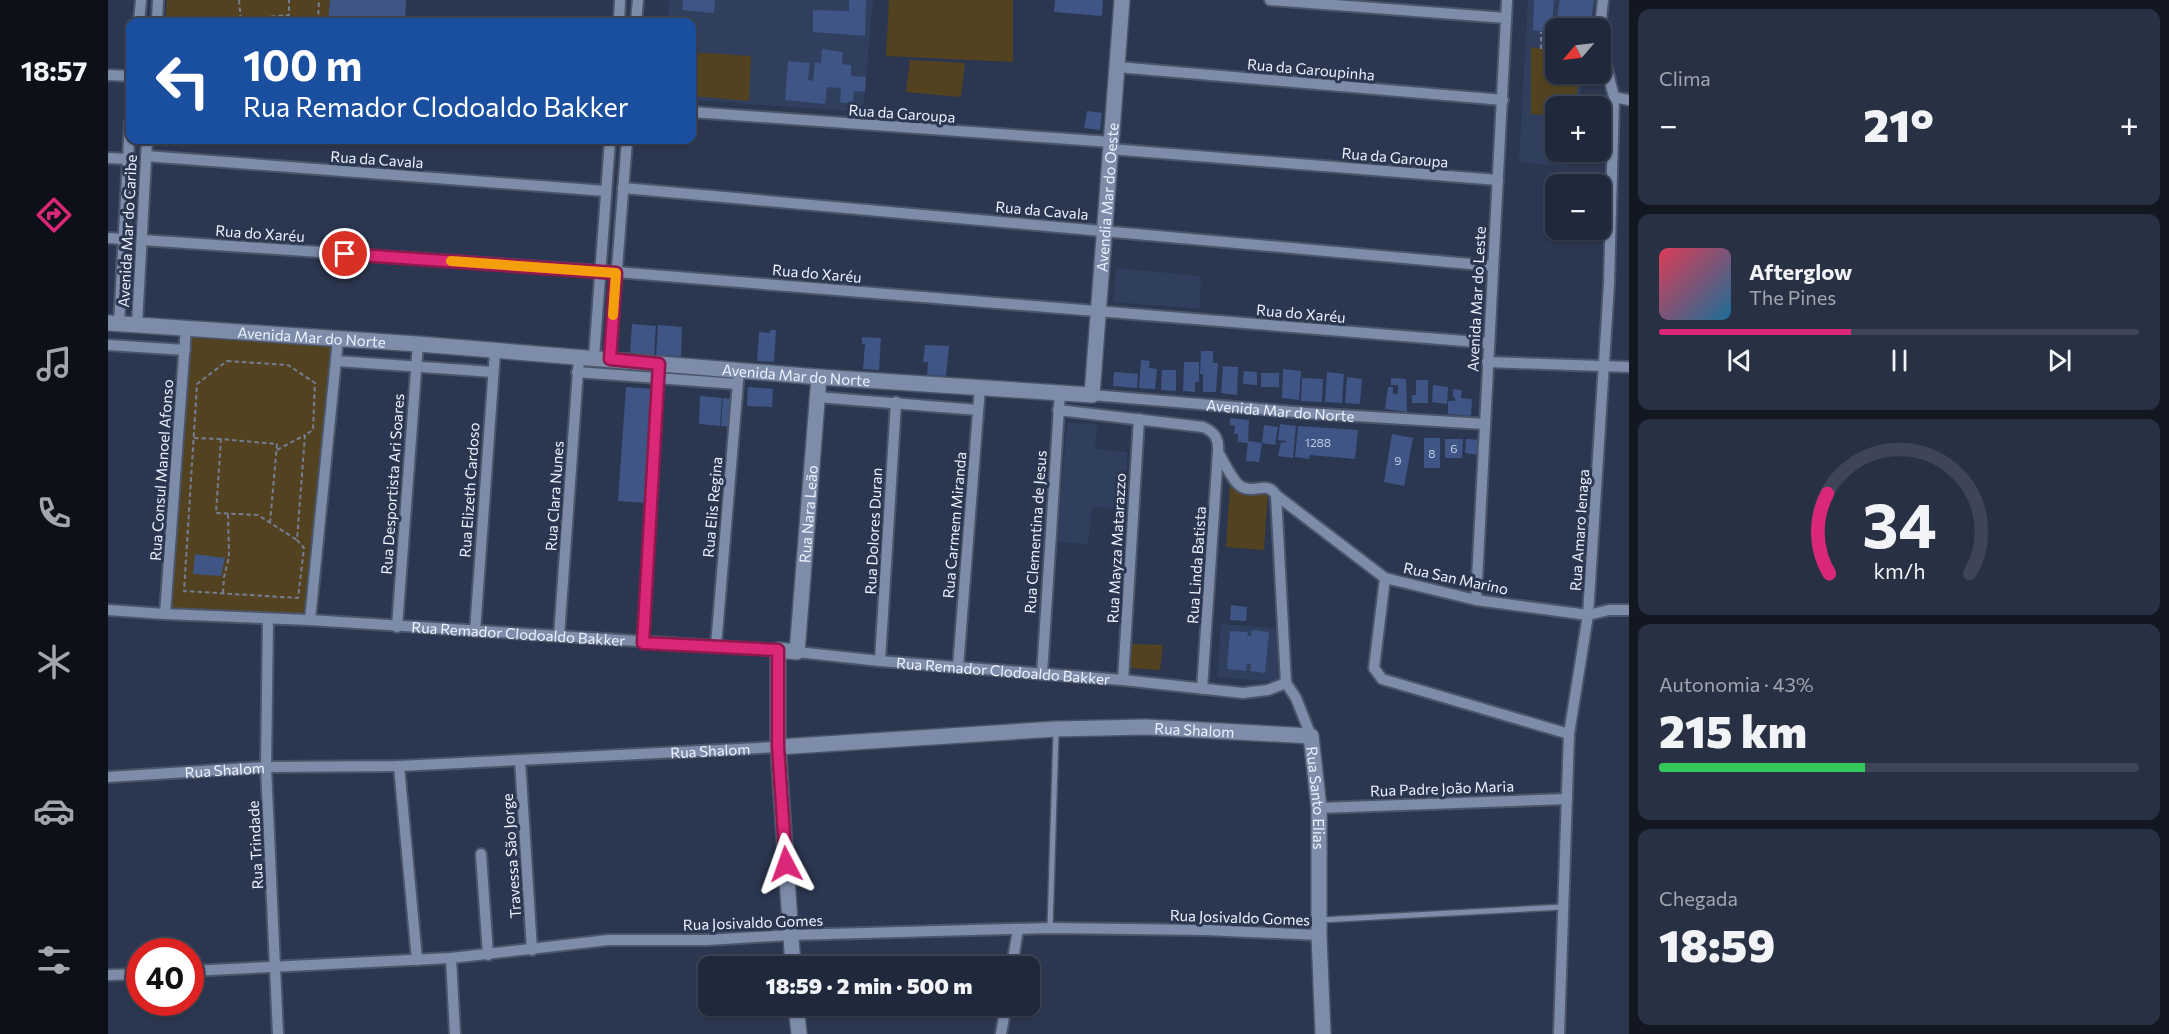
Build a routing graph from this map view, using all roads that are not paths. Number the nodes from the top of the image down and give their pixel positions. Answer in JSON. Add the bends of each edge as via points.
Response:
{"nodes":[{"id":1,"x":141,"y":0,"type":"edge"},
{"id":2,"x":159,"y":0,"type":"edge"},
{"id":3,"x":620,"y":0,"type":"edge"},
{"id":4,"x":638,"y":0,"type":"edge"},
{"id":5,"x":1122,"y":0,"type":"edge"},
{"id":6,"x":1270,"y":0,"type":"edge"},
{"id":7,"x":1507,"y":0,"type":"edge"},
{"id":8,"x":1603,"y":0,"type":"edge"},
{"id":9,"x":139,"y":18,"type":"edge"},
{"id":10,"x":157,"y":18,"type":"edge"},
{"id":11,"x":619,"y":18,"type":"edge"},
{"id":12,"x":636,"y":18,"type":"edge"},
{"id":13,"x":1506,"y":18,"type":"junction"},
{"id":14,"x":1600,"y":18,"type":"edge"},
{"id":15,"x":1117,"y":67,"type":"junction"},
{"id":16,"x":108,"y":75,"type":"edge"},
{"id":17,"x":126,"y":76,"type":"edge"},
{"id":18,"x":1611,"y":84,"type":"edge"},
{"id":19,"x":1614,"y":98,"type":"junction"},
{"id":20,"x":1503,"y":100,"type":"junction"},
{"id":21,"x":1629,"y":100,"type":"edge"},
{"id":22,"x":696,"y":112,"type":"edge"},
{"id":23,"x":129,"y":144,"type":"edge"},
{"id":24,"x":147,"y":144,"type":"edge"},
{"id":25,"x":610,"y":144,"type":"edge"},
{"id":26,"x":627,"y":144,"type":"edge"},
{"id":27,"x":1111,"y":146,"type":"junction"},
{"id":28,"x":146,"y":156,"type":"junction"},
{"id":29,"x":108,"y":158,"type":"edge"},
{"id":30,"x":128,"y":159,"type":"junction"},
{"id":31,"x":1498,"y":180,"type":"junction"},
{"id":32,"x":623,"y":188,"type":"junction"},
{"id":33,"x":606,"y":191,"type":"junction"},
{"id":34,"x":1106,"y":230,"type":"junction"},
{"id":35,"x":108,"y":238,"type":"edge"},
{"id":36,"x":123,"y":239,"type":"junction"},
{"id":37,"x":142,"y":240,"type":"junction"},
{"id":38,"x":1493,"y":266,"type":"junction"},
{"id":39,"x":602,"y":272,"type":"junction"},
{"id":40,"x":616,"y":273,"type":"junction"},
{"id":41,"x":1099,"y":311,"type":"junction"},
{"id":42,"x":114,"y":323,"type":"edge"},
{"id":43,"x":137,"y":324,"type":"junction"},
{"id":44,"x":186,"y":328,"type":"junction"},
{"id":45,"x":338,"y":339,"type":"junction"},
{"id":46,"x":418,"y":344,"type":"junction"},
{"id":47,"x":1489,"y":344,"type":"junction"},
{"id":48,"x":108,"y":345,"type":"edge"},
{"id":49,"x":185,"y":351,"type":"junction"},
{"id":50,"x":495,"y":352,"type":"junction"},
{"id":51,"x":602,"y":359,"type":"junction"},
{"id":52,"x":337,"y":361,"type":"junction"},
{"id":53,"x":1487,"y":362,"type":"junction"},
{"id":54,"x":416,"y":365,"type":"junction"},
{"id":55,"x":578,"y":365,"type":"junction"},
{"id":56,"x":1605,"y":366,"type":"junction"},
{"id":57,"x":1629,"y":367,"type":"edge"},
{"id":58,"x":659,"y":371,"type":"junction"},
{"id":59,"x":493,"y":372,"type":"junction"},
{"id":60,"x":738,"y":377,"type":"junction"},
{"id":61,"x":819,"y":377,"type":"junction"},
{"id":62,"x":980,"y":387,"type":"junction"},
{"id":63,"x":1060,"y":392,"type":"junction"},
{"id":64,"x":1092,"y":395,"type":"junction"},
{"id":65,"x":817,"y":398,"type":"junction"},
{"id":66,"x":896,"y":402,"type":"junction"},
{"id":67,"x":978,"y":410,"type":"junction"},
{"id":68,"x":1058,"y":410,"type":"junction"},
{"id":69,"x":1139,"y":418,"type":"junction"},
{"id":70,"x":1485,"y":424,"type":"junction"},
{"id":71,"x":1219,"y":447,"type":"junction"},
{"id":72,"x":1276,"y":495,"type":"junction"},
{"id":73,"x":1385,"y":578,"type":"junction"},
{"id":74,"x":1476,"y":600,"type":"junction"},
{"id":75,"x":108,"y":610,"type":"edge"},
{"id":76,"x":1629,"y":610,"type":"edge"},
{"id":77,"x":165,"y":614,"type":"junction"},
{"id":78,"x":1588,"y":615,"type":"junction"},
{"id":79,"x":268,"y":619,"type":"junction"},
{"id":80,"x":310,"y":620,"type":"junction"},
{"id":81,"x":397,"y":627,"type":"junction"},
{"id":82,"x":475,"y":631,"type":"junction"},
{"id":83,"x":560,"y":636,"type":"junction"},
{"id":84,"x":643,"y":643,"type":"junction"},
{"id":85,"x":716,"y":646,"type":"junction"},
{"id":86,"x":778,"y":650,"type":"junction"},
{"id":87,"x":797,"y":652,"type":"junction"},
{"id":88,"x":880,"y":661,"type":"junction"},
{"id":89,"x":958,"y":667,"type":"junction"},
{"id":90,"x":1042,"y":674,"type":"junction"},
{"id":91,"x":1123,"y":680,"type":"junction"},
{"id":92,"x":1286,"y":683,"type":"junction"},
{"id":93,"x":1202,"y":688,"type":"junction"},
{"id":94,"x":1056,"y":729,"type":"junction"},
{"id":95,"x":1569,"y":734,"type":"junction"},
{"id":96,"x":1311,"y":736,"type":"junction"},
{"id":97,"x":778,"y":747,"type":"junction"},
{"id":98,"x":520,"y":760,"type":"junction"},
{"id":99,"x":399,"y":766,"type":"junction"},
{"id":100,"x":266,"y":767,"type":"junction"},
{"id":101,"x":108,"y":777,"type":"edge"},
{"id":102,"x":1567,"y":799,"type":"junction"},
{"id":103,"x":1319,"y":808,"type":"junction"},
{"id":104,"x":480,"y":854,"type":"dead end"},
{"id":105,"x":1563,"y":907,"type":"junction"},
{"id":106,"x":1050,"y":928,"type":"junction"},
{"id":107,"x":1319,"y":928,"type":"junction"},
{"id":108,"x":1018,"y":929,"type":"junction"},
{"id":109,"x":791,"y":935,"type":"junction"},
{"id":110,"x":532,"y":950,"type":"junction"},
{"id":111,"x":488,"y":955,"type":"junction"},
{"id":112,"x":792,"y":956,"type":"edge"},
{"id":113,"x":1014,"y":956,"type":"edge"},
{"id":114,"x":451,"y":958,"type":"junction"},
{"id":115,"x":417,"y":960,"type":"junction"},
{"id":116,"x":276,"y":968,"type":"junction"},
{"id":117,"x":204,"y":971,"type":"edge"},
{"id":118,"x":126,"y":974,"type":"edge"},
{"id":119,"x":108,"y":975,"type":"edge"},
{"id":120,"x":797,"y":1016,"type":"edge"},
{"id":121,"x":1004,"y":1016,"type":"edge"},
{"id":122,"x":278,"y":1034,"type":"edge"},
{"id":123,"x":455,"y":1034,"type":"edge"},
{"id":124,"x":799,"y":1034,"type":"edge"},
{"id":125,"x":1001,"y":1034,"type":"edge"},
{"id":126,"x":1323,"y":1034,"type":"edge"},
{"id":127,"x":1559,"y":1034,"type":"edge"}],
"edges":[{"from":1,"to":9,"type":"street"},
{"from":2,"to":10,"type":"street"},
{"from":3,"to":11,"type":"street"},
{"from":4,"to":12,"type":"street"},
{"from":5,"to":15,"type":"street","name":"Avendia Mar do Oeste"},
{"from":6,"to":13,"type":"street"},
{"from":7,"to":13,"type":"street","name":"Avenida Mar do Leste"},
{"from":8,"to":14,"type":"street","name":"Rua Amaro Ienaga"},
{"from":13,"to":20,"type":"street","name":"Avenida Mar do Leste"},
{"from":15,"to":20,"type":"street","name":"Rua da Garoupinha"},
{"from":15,"to":27,"type":"street","name":"Avendia Mar do Oeste"},
{"from":16,"to":17,"type":"street"},
{"from":18,"to":19,"type":"street","name":"Rua Amaro Ienaga"},
{"from":19,"to":21,"type":"street"},
{"from":19,"to":56,"type":"street","name":"Rua Amaro Ienaga"},
{"from":20,"to":31,"type":"street","name":"Avenida Mar do Leste"},
{"from":22,"to":27,"type":"street","name":"Rua da Garoupa"},
{"from":23,"to":30,"type":"street","name":"Avenida Mar do Caribe"},
{"from":24,"to":28,"type":"street","name":"Avenida Mar do Caribe"},
{"from":25,"to":33,"type":"street"},
{"from":26,"to":32,"type":"street"},
{"from":27,"to":31,"type":"street","name":"Rua da Garoupa"},
{"from":27,"to":34,"type":"street","name":"Avendia Mar do Oeste"},
{"from":28,"to":33,"type":"street","name":"Rua da Cavala"},
{"from":28,"to":37,"type":"street","name":"Avenida Mar do Caribe"},
{"from":29,"to":30,"type":"street"},
{"from":30,"to":36,"type":"street","name":"Avenida Mar do Caribe"},
{"from":31,"to":38,"type":"street","name":"Avenida Mar do Leste"},
{"from":32,"to":34,"type":"street","name":"Rua da Cavala"},
{"from":32,"to":40,"type":"street"},
{"from":33,"to":39,"type":"street"},
{"from":34,"to":38,"type":"street","name":"Rua da Cavala"},
{"from":34,"to":41,"type":"street","name":"Avendia Mar do Oeste"},
{"from":35,"to":36,"type":"street"},
{"from":36,"to":42,"type":"street","name":"Avenida Mar do Caribe"},
{"from":37,"to":39,"type":"street","name":"Rua do Xaréu"},
{"from":37,"to":43,"type":"street","name":"Avenida Mar do Caribe"},
{"from":38,"to":47,"type":"street","name":"Avenida Mar do Leste"},
{"from":39,"to":40,"type":"street","name":"Rua do Xaréu"},
{"from":39,"to":51,"type":"street"},
{"from":40,"to":41,"type":"street","name":"Rua do Xaréu"},
{"from":40,"to":51,"type":"street"},
{"from":41,"to":47,"type":"street","name":"Rua do Xaréu"},
{"from":41,"to":64,"type":"street","name":"Avendia Mar do Oeste"},
{"from":42,"to":43,"type":"street","name":"Avenida Mar do Norte"},
{"from":43,"to":44,"type":"street","name":"Avenida Mar do Norte"},
{"from":44,"to":45,"type":"street","name":"Avenida Mar do Norte"},
{"from":44,"to":49,"type":"street","name":"Rua Consul Manoel Afonso"},
{"from":45,"to":46,"type":"street","name":"Avenida Mar do Norte"},
{"from":45,"to":52,"type":"street"},
{"from":46,"to":50,"type":"street","name":"Avenida Mar do Norte"},
{"from":46,"to":54,"type":"street","name":"Rua Desportista Ari Soares"},
{"from":47,"to":53,"type":"street","name":"Avenida Mar do Leste"},
{"from":48,"to":49,"type":"street"},
{"from":49,"to":77,"type":"street","name":"Rua Consul Manoel Afonso"},
{"from":50,"to":55,"type":"street","name":"Avenida Mar do Norte"},
{"from":50,"to":59,"type":"street","name":"Rua Elizeth Cardoso"},
{"from":51,"to":55,"type":"street","name":"Avenida Mar do Norte"},
{"from":51,"to":58,"type":"street","name":"Avenida Mar do Norte"},
{"from":52,"to":54,"type":"street"},
{"from":52,"to":80,"type":"street"},
{"from":53,"to":56,"type":"street"},
{"from":53,"to":70,"type":"street","name":"Avenida Mar do Leste"},
{"from":54,"to":59,"type":"street"},
{"from":54,"to":81,"type":"street","name":"Rua Desportista Ari Soares"},
{"from":55,"to":58,"type":"street"},
{"from":55,"to":83,"type":"street","name":"Rua Clara Nunes"},
{"from":56,"to":57,"type":"street"},
{"from":56,"to":78,"type":"street","name":"Rua Amaro Ienaga"},
{"from":58,"to":60,"type":"street","name":"Avenida Mar do Norte"},
{"from":58,"to":84,"type":"street"},
{"from":59,"to":82,"type":"street","name":"Rua Elizeth Cardoso"},
{"from":60,"to":61,"type":"street","name":"Avenida Mar do Norte"},
{"from":60,"to":85,"type":"street","name":"Rua Elis Regina"},
{"from":61,"to":62,"type":"street","name":"Avenida Mar do Norte"},
{"from":61,"to":65,"type":"street","name":"Rua Nara Leão"},
{"from":62,"to":63,"type":"street","name":"Avenida Mar do Norte"},
{"from":62,"to":67,"type":"street","name":"Rua Carmem Miranda"},
{"from":63,"to":64,"type":"street","name":"Avenida Mar do Norte"},
{"from":63,"to":68,"type":"street","name":"Rua Clementina de Jesus"},
{"from":64,"to":70,"type":"street","name":"Avenida Mar do Norte"},
{"from":65,"to":66,"type":"street"},
{"from":65,"to":87,"type":"street","name":"Rua Nara Leão"},
{"from":66,"to":67,"type":"street"},
{"from":66,"to":88,"type":"street","name":"Rua Dolores Duran"},
{"from":67,"to":89,"type":"street","name":"Rua Carmem Miranda"},
{"from":68,"to":69,"type":"street"},
{"from":68,"to":90,"type":"street","name":"Rua Clementina de Jesus"},
{"from":69,"to":71,"type":"street","via":[[1203,427],[1215,435]]},
{"from":69,"to":91,"type":"street","name":"Rua Mayza Matarazzo"},
{"from":70,"to":74,"type":"street","name":"Avenida Mar do Leste"},
{"from":71,"to":72,"type":"street","name":"Rua San Marino","via":[[1238,485],[1250,489],[1267,487]]},
{"from":71,"to":93,"type":"street","name":"Rua Linda Batista"},
{"from":72,"to":73,"type":"street","name":"Rua San Marino"},
{"from":72,"to":92,"type":"street","name":"Rua Santo Elias"},
{"from":73,"to":74,"type":"street","name":"Rua San Marino"},
{"from":73,"to":95,"type":"street","via":[[1374,668],[1382,679]]},
{"from":74,"to":78,"type":"street","name":"Rua San Marino"},
{"from":75,"to":77,"type":"street","name":"Rua Remador Clodoaldo Bakker"},
{"from":76,"to":78,"type":"street","name":"Rua San Marino"},
{"from":77,"to":79,"type":"street","name":"Rua Remador Clodoaldo Bakker"},
{"from":78,"to":95,"type":"street","name":"Rua Amaro Ienaga"},
{"from":79,"to":80,"type":"street","name":"Rua Remador Clodoaldo Bakker"},
{"from":79,"to":100,"type":"street","name":"Rua Trindade"},
{"from":80,"to":81,"type":"street","name":"Rua Remador Clodoaldo Bakker"},
{"from":81,"to":82,"type":"street","name":"Rua Remador Clodoaldo Bakker"},
{"from":82,"to":83,"type":"street","name":"Rua Remador Clodoaldo Bakker"},
{"from":83,"to":84,"type":"street","name":"Rua Remador Clodoaldo Bakker"},
{"from":84,"to":85,"type":"street","name":"Rua Remador Clodoaldo Bakker"},
{"from":85,"to":86,"type":"street","name":"Rua Remador Clodoaldo Bakker"},
{"from":86,"to":87,"type":"street","name":"Rua Remador Clodoaldo Bakker"},
{"from":86,"to":97,"type":"street"},
{"from":87,"to":88,"type":"street","name":"Rua Remador Clodoaldo Bakker"},
{"from":88,"to":89,"type":"street","name":"Rua Remador Clodoaldo Bakker"},
{"from":89,"to":90,"type":"street","name":"Rua Remador Clodoaldo Bakker"},
{"from":90,"to":91,"type":"street","name":"Rua Remador Clodoaldo Bakker"},
{"from":91,"to":93,"type":"street","name":"Rua Remador Clodoaldo Bakker"},
{"from":92,"to":93,"type":"street","name":"Rua Remador Clodoaldo Bakker","via":[[1243,693]]},
{"from":92,"to":96,"type":"street","name":"Rua Santo Elias"},
{"from":94,"to":96,"type":"street","name":"Rua Shalom","via":[[1146,727]]},
{"from":94,"to":97,"type":"street","name":"Rua Shalom"},
{"from":94,"to":106,"type":"lane"},
{"from":95,"to":102,"type":"street","name":"Rua Amaro Ienaga"},
{"from":96,"to":103,"type":"street","name":"Rua Santo Elias"},
{"from":97,"to":98,"type":"street","name":"Rua Shalom"},
{"from":97,"to":109,"type":"street"},
{"from":98,"to":99,"type":"street","name":"Rua Shalom"},
{"from":98,"to":110,"type":"street","name":"Travessa São Jorge"},
{"from":99,"to":100,"type":"street","name":"Rua Shalom"},
{"from":99,"to":115,"type":"street"},
{"from":100,"to":101,"type":"street","name":"Rua Shalom"},
{"from":100,"to":116,"type":"street","name":"Rua Trindade"},
{"from":102,"to":103,"type":"street","name":"Rua Padre João Maria"},
{"from":102,"to":105,"type":"street","name":"Rua Amaro Ienaga"},
{"from":103,"to":107,"type":"street","name":"Rua Santo Elias"},
{"from":104,"to":111,"type":"street"},
{"from":105,"to":107,"type":"lane","name":"Rua Josivaldo Gomes"},
{"from":105,"to":127,"type":"street","name":"Rua Amaro Ienaga"},
{"from":106,"to":107,"type":"street","name":"Rua Josivaldo Gomes"},
{"from":106,"to":108,"type":"street","name":"Rua Josivaldo Gomes"},
{"from":107,"to":126,"type":"street","name":"Rua Santo Elias"},
{"from":108,"to":109,"type":"street","name":"Rua Josivaldo Gomes"},
{"from":108,"to":113,"type":"street"},
{"from":109,"to":110,"type":"street","name":"Rua Josivaldo Gomes","via":[[609,940]]},
{"from":109,"to":112,"type":"street"},
{"from":110,"to":111,"type":"street","name":"Rua Josivaldo Gomes"},
{"from":111,"to":114,"type":"street","name":"Rua Josivaldo Gomes"},
{"from":114,"to":115,"type":"street","name":"Rua Josivaldo Gomes"},
{"from":114,"to":123,"type":"street"},
{"from":115,"to":116,"type":"street","name":"Rua Josivaldo Gomes"},
{"from":116,"to":117,"type":"street","name":"Rua Josivaldo Gomes"},
{"from":116,"to":122,"type":"street","name":"Rua Trindade"},
{"from":118,"to":119,"type":"street"},
{"from":120,"to":124,"type":"street"},
{"from":121,"to":125,"type":"street"}]}
